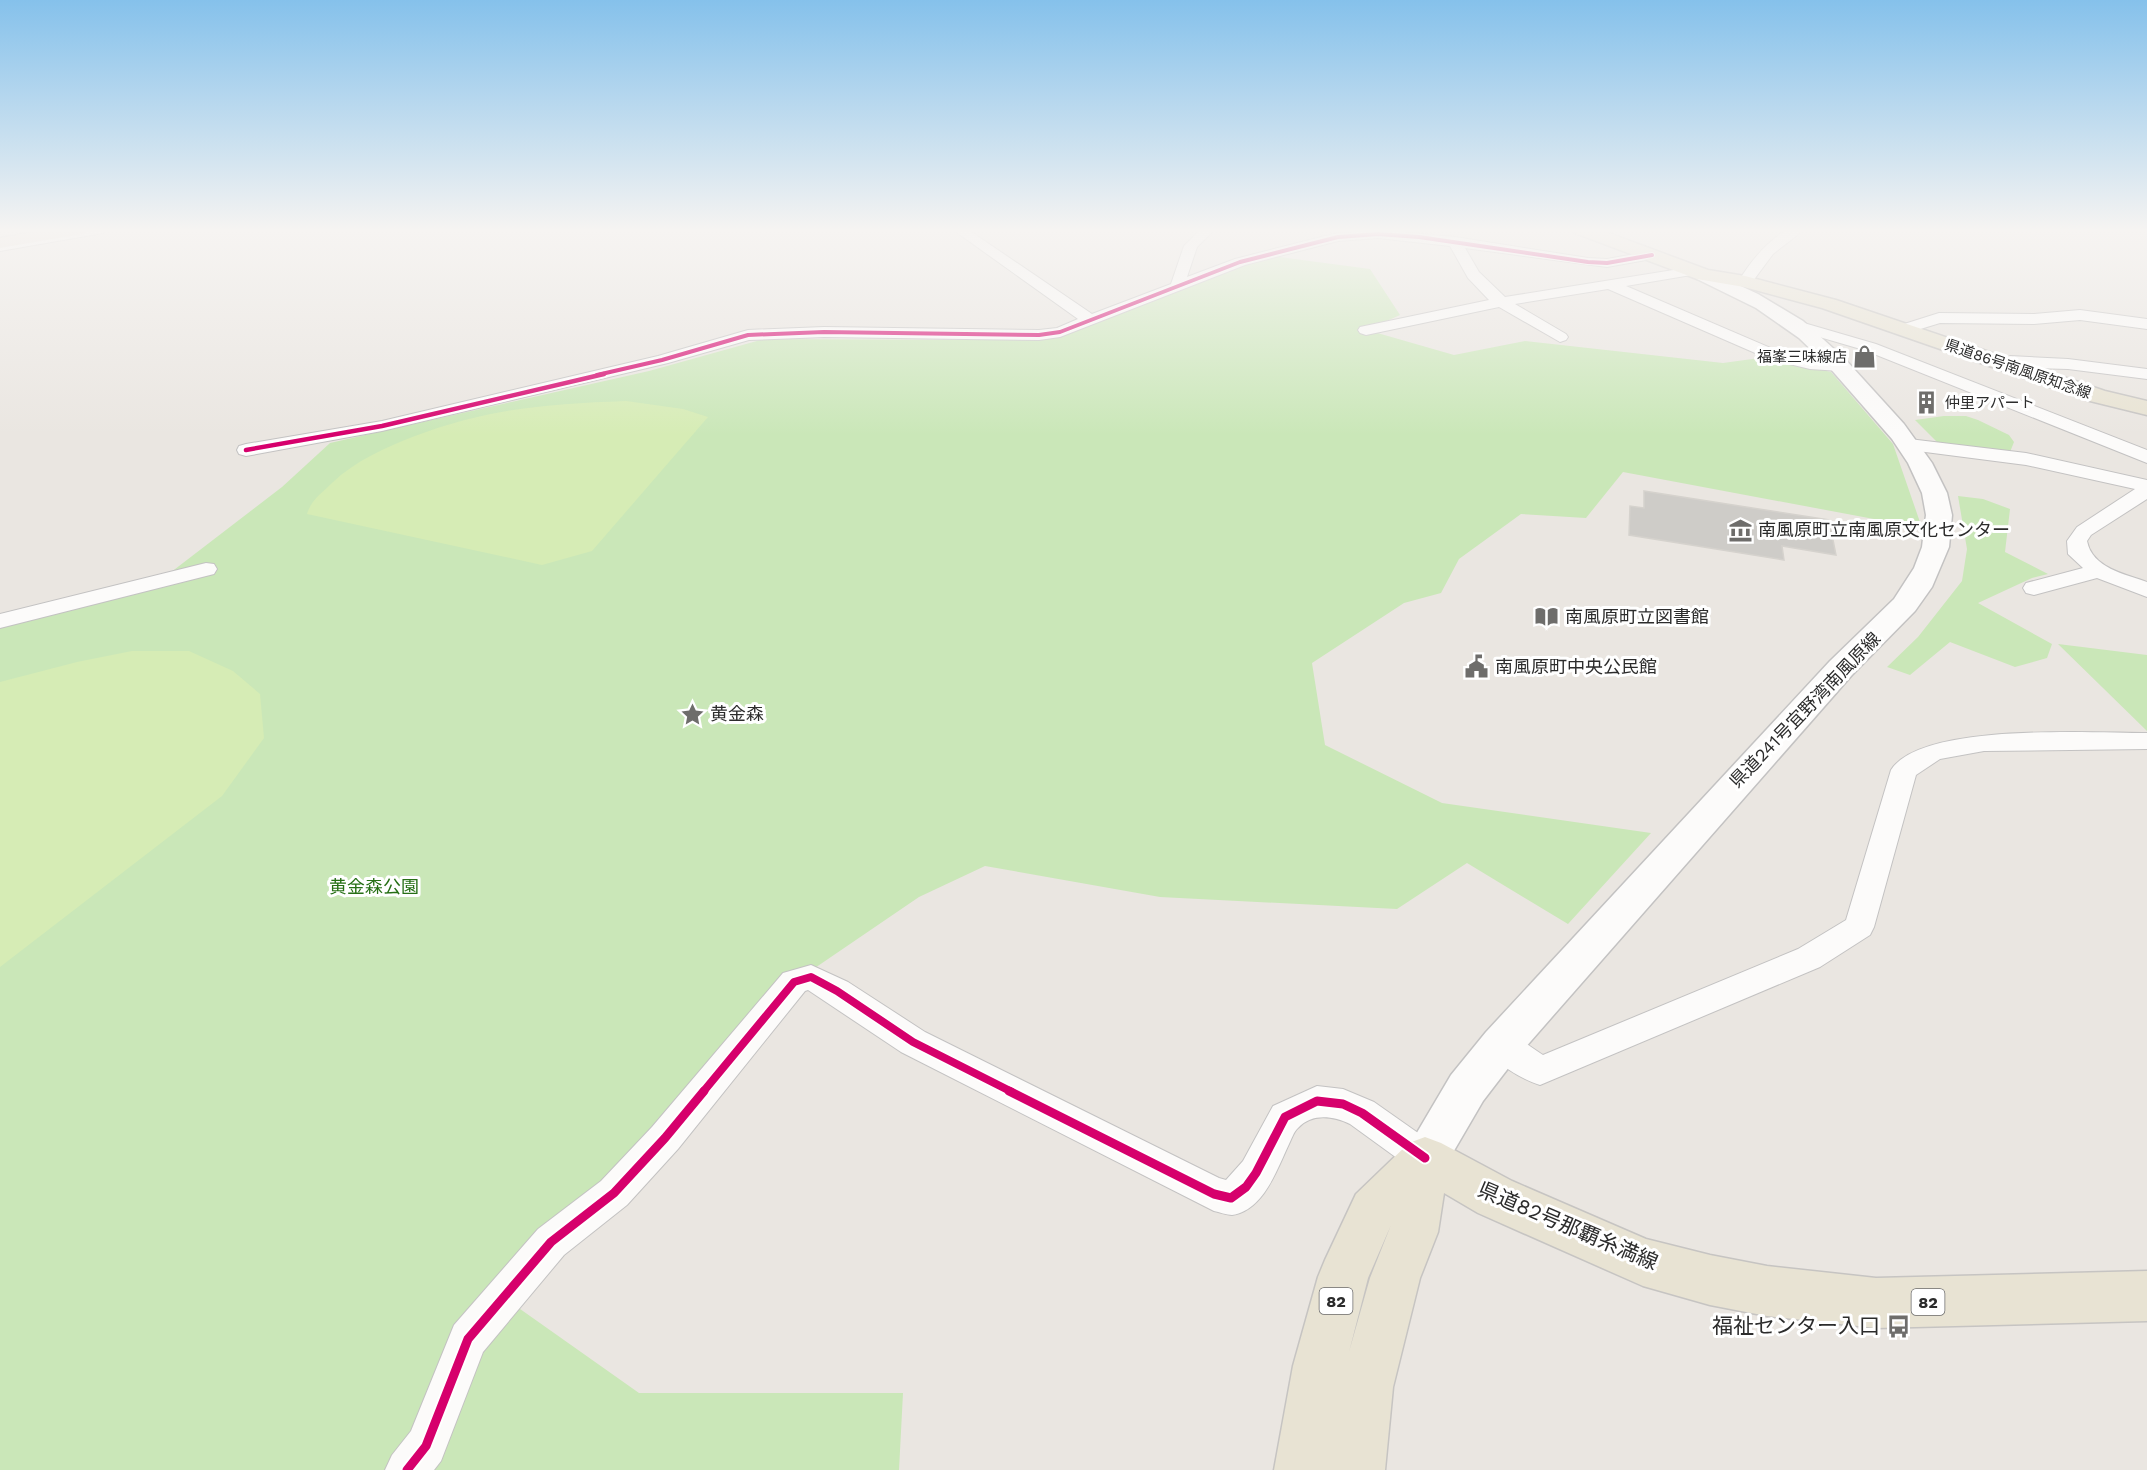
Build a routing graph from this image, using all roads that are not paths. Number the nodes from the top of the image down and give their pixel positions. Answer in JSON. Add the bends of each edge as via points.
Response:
{"nodes":[{"id":1,"x":1056,"y":298,"type":"edge"},
{"id":2,"x":1148,"y":298,"type":"edge"},
{"id":3,"x":1496,"y":298,"type":"edge"},
{"id":4,"x":1527,"y":298,"type":"edge"},
{"id":5,"x":1640,"y":298,"type":"edge"},
{"id":6,"x":1751,"y":298,"type":"edge"},
{"id":7,"x":1805,"y":298,"type":"edge"},
{"id":8,"x":1501,"y":302,"type":"junction"},
{"id":9,"x":1093,"y":320,"type":"junction"},
{"id":10,"x":2147,"y":324,"type":"edge"},
{"id":11,"x":1797,"y":326,"type":"junction"},
{"id":12,"x":1904,"y":329,"type":"junction"},
{"id":13,"x":1366,"y":330,"type":"dead end"},
{"id":14,"x":1560,"y":337,"type":"dead end"},
{"id":15,"x":2005,"y":364,"type":"junction"},
{"id":16,"x":1840,"y":366,"type":"junction"},
{"id":17,"x":2147,"y":374,"type":"edge"},
{"id":18,"x":2147,"y":408,"type":"edge"},
{"id":19,"x":1909,"y":445,"type":"junction"},
{"id":20,"x":246,"y":450,"type":"dead end"},
{"id":21,"x":2147,"y":457,"type":"edge"},
{"id":22,"x":2147,"y":488,"type":"edge"},
{"id":23,"x":206,"y":569,"type":"dead end"},
{"id":24,"x":2098,"y":571,"type":"junction"},
{"id":25,"x":2034,"y":588,"type":"dead end"},
{"id":26,"x":2147,"y":590,"type":"edge"},
{"id":27,"x":0,"y":621,"type":"edge"},
{"id":28,"x":2147,"y":741,"type":"edge"},
{"id":29,"x":1501,"y":1045,"type":"junction"},
{"id":30,"x":1425,"y":1158,"type":"junction"},
{"id":31,"x":2147,"y":1296,"type":"edge"},
{"id":32,"x":407,"y":1470,"type":"edge"},
{"id":33,"x":1302,"y":1470,"type":"edge"},
{"id":34,"x":1356,"y":1470,"type":"edge"}],
"edges":[{"from":1,"to":9,"type":"street"},
{"from":2,"to":9,"type":"street"},
{"from":3,"to":8,"type":"street"},
{"from":4,"to":8,"type":"street"},
{"from":5,"to":16,"type":"street","via":[[1775,356]]},
{"from":6,"to":11,"type":"main road","name":"県道241号宜野湾南風原線"},
{"from":7,"to":12,"type":"main road","name":"県道86号南風原知念線"},
{"from":8,"to":13,"type":"street"},
{"from":8,"to":14,"type":"street"},
{"from":9,"to":20,"type":"street","via":[[1039,335],[748,336],[382,426]]},
{"from":10,"to":12,"type":"street","via":[[2080,315],[2034,319],[1939,318]]},
{"from":11,"to":16,"type":"main road","name":"県道241号宜野湾南風原線"},
{"from":11,"to":21,"type":"street","via":[[1870,347]]},
{"from":12,"to":15,"type":"main road","name":"県道86号南風原知念線"},
{"from":15,"to":17,"type":"street","via":[[2068,364]]},
{"from":15,"to":18,"type":"main road","name":"県道86号南風原知念線","via":[[2098,396]]},
{"from":16,"to":19,"type":"main road","name":"県道241号宜野湾南風原線"},
{"from":19,"to":22,"type":"street","via":[[2026,459]]},
{"from":19,"to":29,"type":"main road","name":"県道241号宜野湾南風原線","via":[[1928,478],[1937,502],[1939,524],[1929,566],[1915,593],[1833,676]]},
{"from":22,"to":24,"type":"street","via":[[2084,531],[2077,541],[2079,554]]},
{"from":23,"to":27,"type":"street"},
{"from":24,"to":25,"type":"street"},
{"from":24,"to":26,"type":"street"},
{"from":28,"to":29,"type":"street","via":[[1984,743],[1933,752],[1904,770],[1859,927],[1809,958],[1540,1071]]},
{"from":29,"to":30,"type":"main road","name":"県道241号宜野湾南風原線","via":[[1467,1088]]},
{"from":30,"to":31,"type":"main road","name":"県道82号那覇糸満線","number":"82","via":[[1495,1197],[1643,1262],[1767,1291],[1876,1303]]},
{"from":30,"to":32,"type":"street","via":[[1362,1113],[1343,1104],[1317,1101],[1285,1117],[1246,1187],[1231,1198],[1214,1194],[913,1042],[811,977],[794,982],[665,1138],[614,1193],[551,1242],[468,1339],[426,1446]]},
{"from":30,"to":33,"type":"main road","number":"82","via":[[1373,1210],[1342,1277],[1319,1366]]},
{"from":30,"to":34,"type":"main road","via":[[1414,1232],[1395,1278],[1366,1387]]}]}
